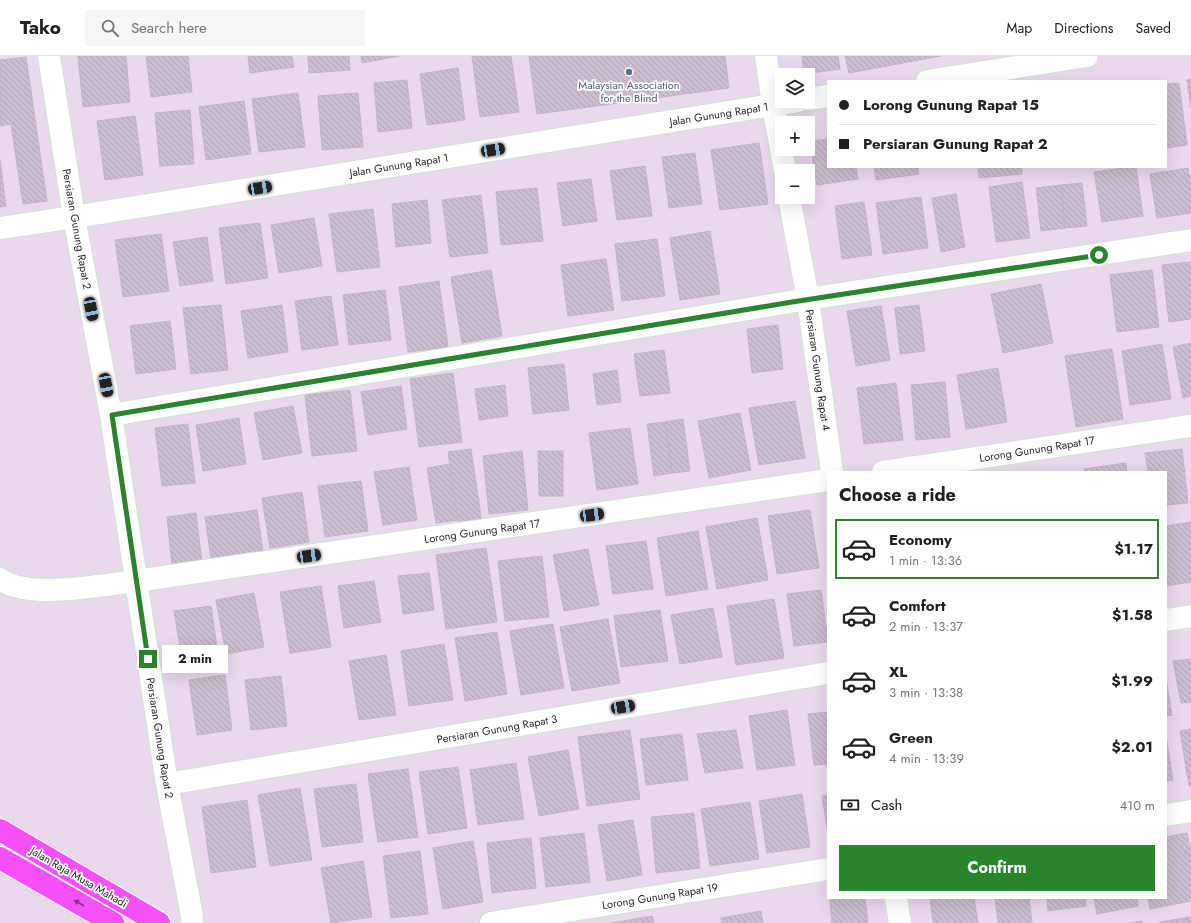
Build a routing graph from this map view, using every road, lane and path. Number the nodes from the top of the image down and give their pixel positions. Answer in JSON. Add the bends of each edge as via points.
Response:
{"nodes":[{"id":1,"x":49,"y":56,"type":"edge"},
{"id":2,"x":766,"y":56,"type":"edge"},
{"id":3,"x":1087,"y":56,"type":"edge"},
{"id":4,"x":933,"y":80,"type":"edge"},
{"id":5,"x":827,"y":96,"type":"edge"},
{"id":6,"x":815,"y":99,"type":"edge"},
{"id":7,"x":773,"y":105,"type":"junction"},
{"id":8,"x":784,"y":164,"type":"edge"},
{"id":9,"x":790,"y":204,"type":"edge"},
{"id":10,"x":74,"y":218,"type":"junction"},
{"id":11,"x":0,"y":228,"type":"edge"},
{"id":12,"x":1191,"y":240,"type":"edge"},
{"id":13,"x":808,"y":299,"type":"junction"},
{"id":14,"x":112,"y":415,"type":"junction"},
{"id":15,"x":1191,"y":426,"type":"edge"},
{"id":16,"x":832,"y":471,"type":"edge"},
{"id":17,"x":890,"y":471,"type":"edge"},
{"id":18,"x":827,"y":480,"type":"edge"},
{"id":19,"x":0,"y":579,"type":"edge"},
{"id":20,"x":136,"y":581,"type":"junction"},
{"id":21,"x":1191,"y":616,"type":"edge"},
{"id":22,"x":1167,"y":620,"type":"edge"},
{"id":23,"x":827,"y":673,"type":"edge"},
{"id":24,"x":167,"y":784,"type":"junction"},
{"id":25,"x":1191,"y":811,"type":"edge"},
{"id":26,"x":1167,"y":815,"type":"edge"},
{"id":27,"x":0,"y":830,"type":"edge"},
{"id":28,"x":0,"y":858,"type":"edge"},
{"id":29,"x":827,"y":869,"type":"edge"},
{"id":30,"x":896,"y":899,"type":"edge"},
{"id":31,"x":113,"y":923,"type":"edge"},
{"id":32,"x":159,"y":923,"type":"edge"},
{"id":33,"x":192,"y":923,"type":"edge"},
{"id":34,"x":491,"y":923,"type":"edge"},
{"id":35,"x":900,"y":923,"type":"edge"}],
"edges":[{"from":1,"to":10,"type":"street","name":"Persiaran Gunung Rapat 2"},
{"from":2,"to":7,"type":"street"},
{"from":3,"to":4,"type":"street"},
{"from":5,"to":6,"type":"street"},
{"from":7,"to":8,"type":"street"},
{"from":7,"to":10,"type":"street","name":"Jalan Gunung Rapat 1"},
{"from":9,"to":13,"type":"street","name":"Persiaran Gunung Rapat 4"},
{"from":10,"to":11,"type":"street","name":"Jalan Gunung Rapat 1"},
{"from":10,"to":14,"type":"street","name":"Persiaran Gunung Rapat 2"},
{"from":12,"to":13,"type":"street"},
{"from":13,"to":14,"type":"street"},
{"from":13,"to":16,"type":"street","name":"Persiaran Gunung Rapat 4"},
{"from":14,"to":20,"type":"street","name":"Persiaran Gunung Rapat 2"},
{"from":15,"to":17,"type":"street","name":"Lorong Gunung Rapat 17"},
{"from":18,"to":20,"type":"street","name":"Lorong Gunung Rapat 17"},
{"from":19,"to":20,"type":"street","name":"Lorong Gunung Rapat 17","via":[[7,584],[23,588],[53,591]]},
{"from":20,"to":24,"type":"street","name":"Persiaran Gunung Rapat 2"},
{"from":21,"to":22,"type":"street"},
{"from":23,"to":24,"type":"street","name":"Persiaran Gunung Rapat 3"},
{"from":24,"to":33,"type":"street","name":"Persiaran Gunung Rapat 2"},
{"from":25,"to":26,"type":"street"},
{"from":27,"to":32,"type":"main road","name":"Jalan Raja Musa Mahadi"},
{"from":31,"to":28,"type":"main road","name":"Jalan Raja Musa Mahadi","one_way":true},
{"from":29,"to":34,"type":"street","name":"Lorong Gunung Rapat 19"},
{"from":30,"to":35,"type":"street"}]}
